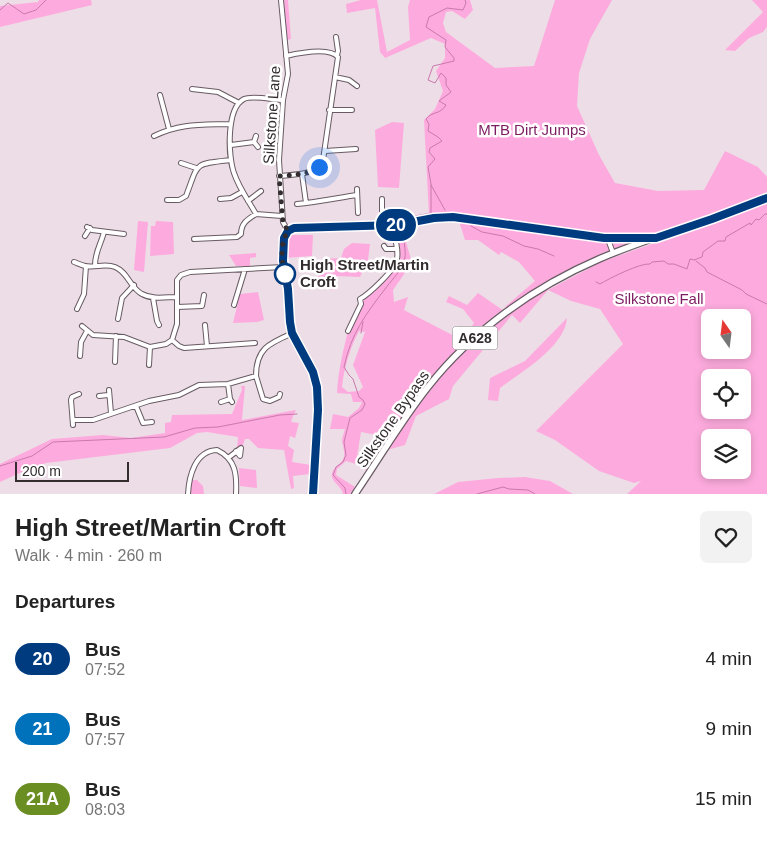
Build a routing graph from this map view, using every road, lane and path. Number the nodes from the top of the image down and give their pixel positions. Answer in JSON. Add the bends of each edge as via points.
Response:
{"nodes":[{"id":1,"x":281,"y":0,"type":"edge"},
{"id":2,"x":334,"y":39,"type":"dead end"},
{"id":3,"x":337,"y":55,"type":"junction"},
{"id":4,"x":286,"y":56,"type":"junction"},
{"id":5,"x":334,"y":77,"type":"junction"},
{"id":6,"x":355,"y":83,"type":"dead end"},
{"id":7,"x":195,"y":91,"type":"dead end"},
{"id":8,"x":162,"y":97,"type":"dead end"},
{"id":9,"x":283,"y":100,"type":"junction"},
{"id":10,"x":239,"y":103,"type":"junction"},
{"id":11,"x":349,"y":109,"type":"dead end"},
{"id":12,"x":329,"y":110,"type":"junction"},
{"id":13,"x":230,"y":124,"type":"junction"},
{"id":14,"x":169,"y":129,"type":"junction"},
{"id":15,"x":154,"y":136,"type":"dead end"},
{"id":16,"x":256,"y":136,"type":"dead end"},
{"id":17,"x":254,"y":142,"type":"junction"},
{"id":18,"x":231,"y":145,"type":"junction"},
{"id":19,"x":258,"y":146,"type":"dead end"},
{"id":20,"x":353,"y":148,"type":"dead end"},
{"id":21,"x":324,"y":151,"type":"junction"},
{"id":22,"x":231,"y":160,"type":"junction"},
{"id":23,"x":181,"y":163,"type":"dead end"},
{"id":24,"x":196,"y":168,"type":"junction"},
{"id":25,"x":302,"y":174,"type":"junction"},
{"id":26,"x":279,"y":176,"type":"junction"},
{"id":27,"x":357,"y":189,"type":"dead end"},
{"id":28,"x":261,"y":191,"type":"dead end"},
{"id":29,"x":242,"y":192,"type":"junction"},
{"id":30,"x":171,"y":193,"type":"dead end"},
{"id":31,"x":357,"y":195,"type":"junction"},
{"id":32,"x":223,"y":197,"type":"dead end"},
{"id":33,"x":767,"y":198,"type":"edge"},
{"id":34,"x":382,"y":199,"type":"dead end"},
{"id":35,"x":248,"y":201,"type":"junction"},
{"id":36,"x":297,"y":204,"type":"dead end"},
{"id":37,"x":306,"y":204,"type":"junction"},
{"id":38,"x":358,"y":212,"type":"dead end"},
{"id":39,"x":256,"y":214,"type":"junction"},
{"id":40,"x":282,"y":216,"type":"junction"},
{"id":41,"x":382,"y":225,"type":"junction"},
{"id":42,"x":392,"y":225,"type":"junction"},
{"id":43,"x":118,"y":228,"type":"dead end"},
{"id":44,"x":288,"y":231,"type":"junction"},
{"id":45,"x":104,"y":232,"type":"junction"},
{"id":46,"x":118,"y":234,"type":"junction"},
{"id":47,"x":124,"y":234,"type":"dead end"},
{"id":48,"x":85,"y":236,"type":"dead end"},
{"id":49,"x":604,"y":238,"type":"junction"},
{"id":50,"x":656,"y":238,"type":"junction"},
{"id":51,"x":194,"y":239,"type":"dead end"},
{"id":52,"x":385,"y":249,"type":"dead end"},
{"id":53,"x":397,"y":250,"type":"junction"},
{"id":54,"x":614,"y":253,"type":"junction"},
{"id":55,"x":74,"y":262,"type":"dead end"},
{"id":56,"x":95,"y":265,"type":"junction"},
{"id":57,"x":86,"y":266,"type":"junction"},
{"id":58,"x":283,"y":267,"type":"junction"},
{"id":59,"x":245,"y":269,"type":"junction"},
{"id":60,"x":134,"y":285,"type":"junction"},
{"id":61,"x":204,"y":294,"type":"dead end"},
{"id":62,"x":177,"y":297,"type":"junction"},
{"id":63,"x":153,"y":298,"type":"junction"},
{"id":64,"x":234,"y":305,"type":"dead end"},
{"id":65,"x":177,"y":307,"type":"junction"},
{"id":66,"x":84,"y":309,"type":"dead end"},
{"id":67,"x":112,"y":316,"type":"dead end"},
{"id":68,"x":151,"y":323,"type":"dead end"},
{"id":69,"x":82,"y":326,"type":"dead end"},
{"id":70,"x":212,"y":328,"type":"dead end"},
{"id":71,"x":87,"y":331,"type":"junction"},
{"id":72,"x":348,"y":331,"type":"dead end"},
{"id":73,"x":292,"y":333,"type":"junction"},
{"id":74,"x":116,"y":336,"type":"junction"},
{"id":75,"x":172,"y":340,"type":"junction"},
{"id":76,"x":254,"y":342,"type":"dead end"},
{"id":77,"x":248,"y":343,"type":"junction"},
{"id":78,"x":207,"y":346,"type":"junction"},
{"id":79,"x":150,"y":347,"type":"junction"},
{"id":80,"x":248,"y":350,"type":"dead end"},
{"id":81,"x":80,"y":356,"type":"dead end"},
{"id":82,"x":114,"y":362,"type":"dead end"},
{"id":83,"x":149,"y":365,"type":"dead end"},
{"id":84,"x":256,"y":376,"type":"junction"},
{"id":85,"x":228,"y":384,"type":"junction"},
{"id":86,"x":68,"y":393,"type":"dead end"},
{"id":87,"x":78,"y":394,"type":"dead end"},
{"id":88,"x":99,"y":396,"type":"dead end"},
{"id":89,"x":72,"y":397,"type":"junction"},
{"id":90,"x":281,"y":397,"type":"dead end"},
{"id":91,"x":263,"y":400,"type":"junction"},
{"id":92,"x":221,"y":402,"type":"dead end"},
{"id":93,"x":261,"y":404,"type":"dead end"},
{"id":94,"x":136,"y":406,"type":"junction"},
{"id":95,"x":111,"y":413,"type":"junction"},
{"id":96,"x":73,"y":420,"type":"junction"},
{"id":97,"x":142,"y":422,"type":"junction"},
{"id":98,"x":152,"y":422,"type":"dead end"},
{"id":99,"x":73,"y":425,"type":"dead end"},
{"id":100,"x":138,"y":426,"type":"dead end"},
{"id":101,"x":236,"y":451,"type":"dead end"},
{"id":102,"x":228,"y":458,"type":"junction"},
{"id":103,"x":188,"y":494,"type":"edge"},
{"id":104,"x":236,"y":494,"type":"edge"},
{"id":105,"x":313,"y":494,"type":"edge"},
{"id":106,"x":355,"y":494,"type":"edge"}],
"edges":[{"from":1,"to":4,"type":"street","name":"Silkstone Lane"},
{"from":2,"to":3,"type":"street"},
{"from":3,"to":4,"type":"street","via":[[314,52]]},
{"from":3,"to":5,"type":"street"},
{"from":4,"to":9,"type":"street","name":"Silkstone Lane","via":[[288,78]]},
{"from":5,"to":6,"type":"street"},
{"from":5,"to":12,"type":"street"},
{"from":7,"to":10,"type":"street","via":[[218,92]]},
{"from":8,"to":14,"type":"street"},
{"from":9,"to":10,"type":"street","via":[[248,98]]},
{"from":9,"to":26,"type":"street","name":"Silkstone Lane"},
{"from":10,"to":13,"type":"street"},
{"from":11,"to":12,"type":"street"},
{"from":12,"to":21,"type":"street"},
{"from":13,"to":14,"type":"street"},
{"from":13,"to":18,"type":"street"},
{"from":14,"to":15,"type":"street"},
{"from":16,"to":17,"type":"street"},
{"from":17,"to":18,"type":"street"},
{"from":17,"to":19,"type":"street"},
{"from":18,"to":22,"type":"street"},
{"from":20,"to":21,"type":"street"},
{"from":21,"to":25,"type":"street","via":[[319,167]]},
{"from":22,"to":24,"type":"street","via":[[205,163]]},
{"from":22,"to":29,"type":"street"},
{"from":23,"to":24,"type":"street"},
{"from":24,"to":30,"type":"street","via":[[186,196],[169,200]]},
{"from":25,"to":26,"type":"street"},
{"from":25,"to":37,"type":"street"},
{"from":26,"to":40,"type":"street","name":"Silkstone Lane"},
{"from":27,"to":31,"type":"street"},
{"from":28,"to":35,"type":"street"},
{"from":29,"to":32,"type":"street","via":[[233,197]]},
{"from":29,"to":35,"type":"street"},
{"from":31,"to":37,"type":"street"},
{"from":31,"to":38,"type":"street"},
{"from":33,"to":50,"type":"highway","number":"A628"},
{"from":34,"to":41,"type":"street"},
{"from":35,"to":39,"type":"street"},
{"from":36,"to":37,"type":"street"},
{"from":39,"to":40,"type":"street"},
{"from":39,"to":51,"type":"street","via":[[242,226],[237,237]]},
{"from":40,"to":44,"type":"street","name":"Silkstone Lane"},
{"from":41,"to":42,"type":"street"},
{"from":41,"to":44,"type":"street","via":[[294,228]]},
{"from":42,"to":49,"type":"street","via":[[453,217]]},
{"from":42,"to":53,"type":"street"},
{"from":43,"to":46,"type":"street"},
{"from":44,"to":58,"type":"street","via":[[284,238]]},
{"from":45,"to":46,"type":"street"},
{"from":45,"to":48,"type":"street","via":[[89,227]]},
{"from":45,"to":56,"type":"street"},
{"from":46,"to":47,"type":"street"},
{"from":49,"to":50,"type":"street"},
{"from":49,"to":54,"type":"street"},
{"from":50,"to":54,"type":"highway","name":"Silkstone Bypass","number":"A628"},
{"from":52,"to":53,"type":"street"},
{"from":53,"to":72,"type":"street","via":[[396,262],[366,296],[358,298],[361,304]]},
{"from":54,"to":106,"type":"highway","name":"Silkstone Bypass","number":"A628","via":[[524,300],[466,346],[405,417]]},
{"from":55,"to":57,"type":"street"},
{"from":56,"to":57,"type":"street"},
{"from":56,"to":60,"type":"street","via":[[119,269]]},
{"from":57,"to":66,"type":"street","via":[[85,287],[78,307]]},
{"from":58,"to":59,"type":"street"},
{"from":58,"to":73,"type":"street"},
{"from":59,"to":62,"type":"street","via":[[185,273],[178,280]]},
{"from":59,"to":64,"type":"street"},
{"from":60,"to":63,"type":"street","via":[[142,294]]},
{"from":60,"to":67,"type":"street","via":[[122,298],[118,317]]},
{"from":61,"to":65,"type":"street","via":[[202,306]]},
{"from":62,"to":63,"type":"street"},
{"from":62,"to":65,"type":"street"},
{"from":63,"to":68,"type":"street","via":[[158,323]]},
{"from":65,"to":75,"type":"street","via":[[177,324]]},
{"from":69,"to":71,"type":"street"},
{"from":70,"to":78,"type":"street","via":[[205,327]]},
{"from":71,"to":74,"type":"street","via":[[93,335]]},
{"from":71,"to":81,"type":"street"},
{"from":73,"to":84,"type":"street","via":[[263,349],[257,362]]},
{"from":73,"to":105,"type":"street","via":[[313,372],[317,387]]},
{"from":74,"to":79,"type":"street"},
{"from":74,"to":82,"type":"street"},
{"from":75,"to":78,"type":"street","via":[[184,348]]},
{"from":75,"to":79,"type":"street"},
{"from":76,"to":77,"type":"street"},
{"from":77,"to":78,"type":"street"},
{"from":77,"to":80,"type":"street"},
{"from":79,"to":83,"type":"street","via":[[152,357]]},
{"from":84,"to":85,"type":"street"},
{"from":84,"to":91,"type":"street"},
{"from":85,"to":92,"type":"street","via":[[231,400]]},
{"from":85,"to":94,"type":"street","via":[[199,385],[179,395]]},
{"from":86,"to":89,"type":"street"},
{"from":87,"to":89,"type":"street"},
{"from":88,"to":95,"type":"street","via":[[108,393]]},
{"from":89,"to":96,"type":"street"},
{"from":90,"to":91,"type":"street"},
{"from":91,"to":93,"type":"street"},
{"from":94,"to":95,"type":"street"},
{"from":94,"to":97,"type":"street"},
{"from":95,"to":96,"type":"street","via":[[93,420]]},
{"from":96,"to":99,"type":"street"},
{"from":97,"to":98,"type":"street"},
{"from":97,"to":100,"type":"street"},
{"from":101,"to":102,"type":"street"},
{"from":102,"to":103,"type":"street","via":[[216,450],[204,453],[194,467]]},
{"from":102,"to":104,"type":"street","via":[[237,474]]}]}
